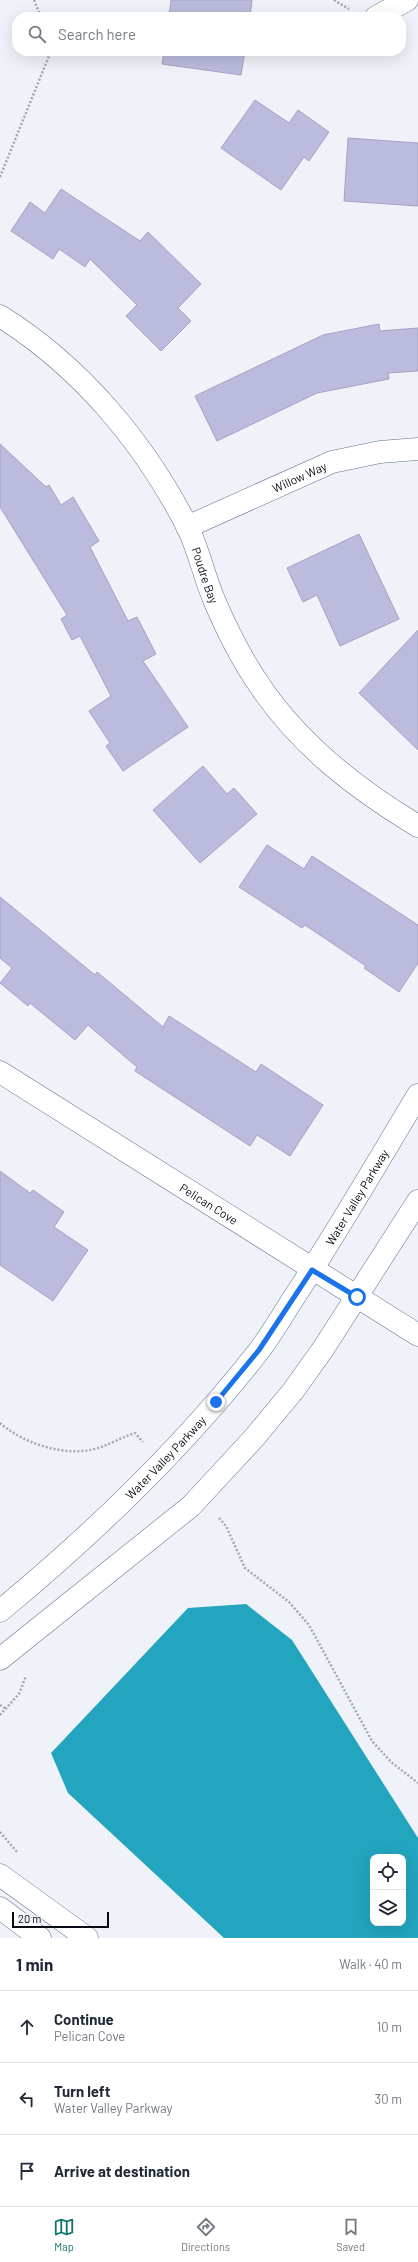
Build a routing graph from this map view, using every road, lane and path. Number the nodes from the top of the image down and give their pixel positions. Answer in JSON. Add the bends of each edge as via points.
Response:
{"nodes":[{"id":1,"x":34,"y":0,"type":"edge"},
{"id":2,"x":407,"y":0,"type":"edge"},
{"id":3,"x":39,"y":12,"type":"edge"},
{"id":4,"x":385,"y":12,"type":"edge"},
{"id":5,"x":49,"y":56,"type":"edge"},
{"id":6,"x":0,"y":177,"type":"edge"},
{"id":7,"x":0,"y":316,"type":"edge"},
{"id":8,"x":418,"y":449,"type":"edge"},
{"id":9,"x":187,"y":527,"type":"junction"},
{"id":10,"x":418,"y":826,"type":"edge"},
{"id":11,"x":0,"y":1072,"type":"edge"},
{"id":12,"x":418,"y":1095,"type":"edge"},
{"id":13,"x":418,"y":1201,"type":"edge"},
{"id":14,"x":312,"y":1270,"type":"junction"},
{"id":15,"x":357,"y":1297,"type":"junction"},
{"id":16,"x":418,"y":1335,"type":"edge"},
{"id":17,"x":0,"y":1423,"type":"edge"},
{"id":18,"x":163,"y":1461,"type":"junction"},
{"id":19,"x":200,"y":1496,"type":"junction"},
{"id":20,"x":0,"y":1611,"type":"edge"},
{"id":21,"x":0,"y":1659,"type":"edge"},
{"id":22,"x":19,"y":1694,"type":"dead end"},
{"id":23,"x":0,"y":1705,"type":"edge"},
{"id":24,"x":4,"y":1708,"type":"junction"},
{"id":25,"x":0,"y":1715,"type":"edge"},
{"id":26,"x":418,"y":1783,"type":"edge"},
{"id":27,"x":0,"y":1875,"type":"edge"},
{"id":28,"x":0,"y":1908,"type":"edge"},
{"id":29,"x":40,"y":1938,"type":"edge"},
{"id":30,"x":87,"y":1938,"type":"edge"}],
"edges":[{"from":1,"to":3,"type":"path"},
{"from":2,"to":4,"type":"street"},
{"from":5,"to":6,"type":"path"},
{"from":7,"to":9,"type":"street","name":"Poudre Bay","via":[[49,350],[104,403],[143,455]]},
{"from":8,"to":9,"type":"street","name":"Willow Way","via":[[380,452],[332,462]]},
{"from":9,"to":10,"type":"street","name":"Poudre Bay","via":[[215,602],[234,643],[258,683],[281,714],[312,748],[343,775],[383,806]]},
{"from":11,"to":14,"type":"street","name":"Pelican Cove"},
{"from":12,"to":14,"type":"street","name":"Water Valley Parkway"},
{"from":13,"to":15,"type":"street"},
{"from":14,"to":15,"type":"street","name":"Pelican Cove"},
{"from":14,"to":18,"type":"street","name":"Water Valley Parkway","via":[[259,1350]]},
{"from":15,"to":16,"type":"street","name":"Pelican Cove"},
{"from":15,"to":19,"type":"street","via":[[293,1391]]},
{"from":17,"to":18,"type":"path","via":[[30,1441],[73,1451],[100,1447],[135,1433]]},
{"from":18,"to":20,"type":"street","name":"Water Valley Parkway"},
{"from":19,"to":21,"type":"street"},
{"from":19,"to":26,"type":"path","via":[[226,1526],[245,1568],[289,1602],[309,1625],[372,1742],[391,1762]]},
{"from":22,"to":24,"type":"path"},
{"from":23,"to":24,"type":"path"},
{"from":24,"to":25,"type":"path"},
{"from":27,"to":30,"type":"street"},
{"from":28,"to":29,"type":"street"}]}
